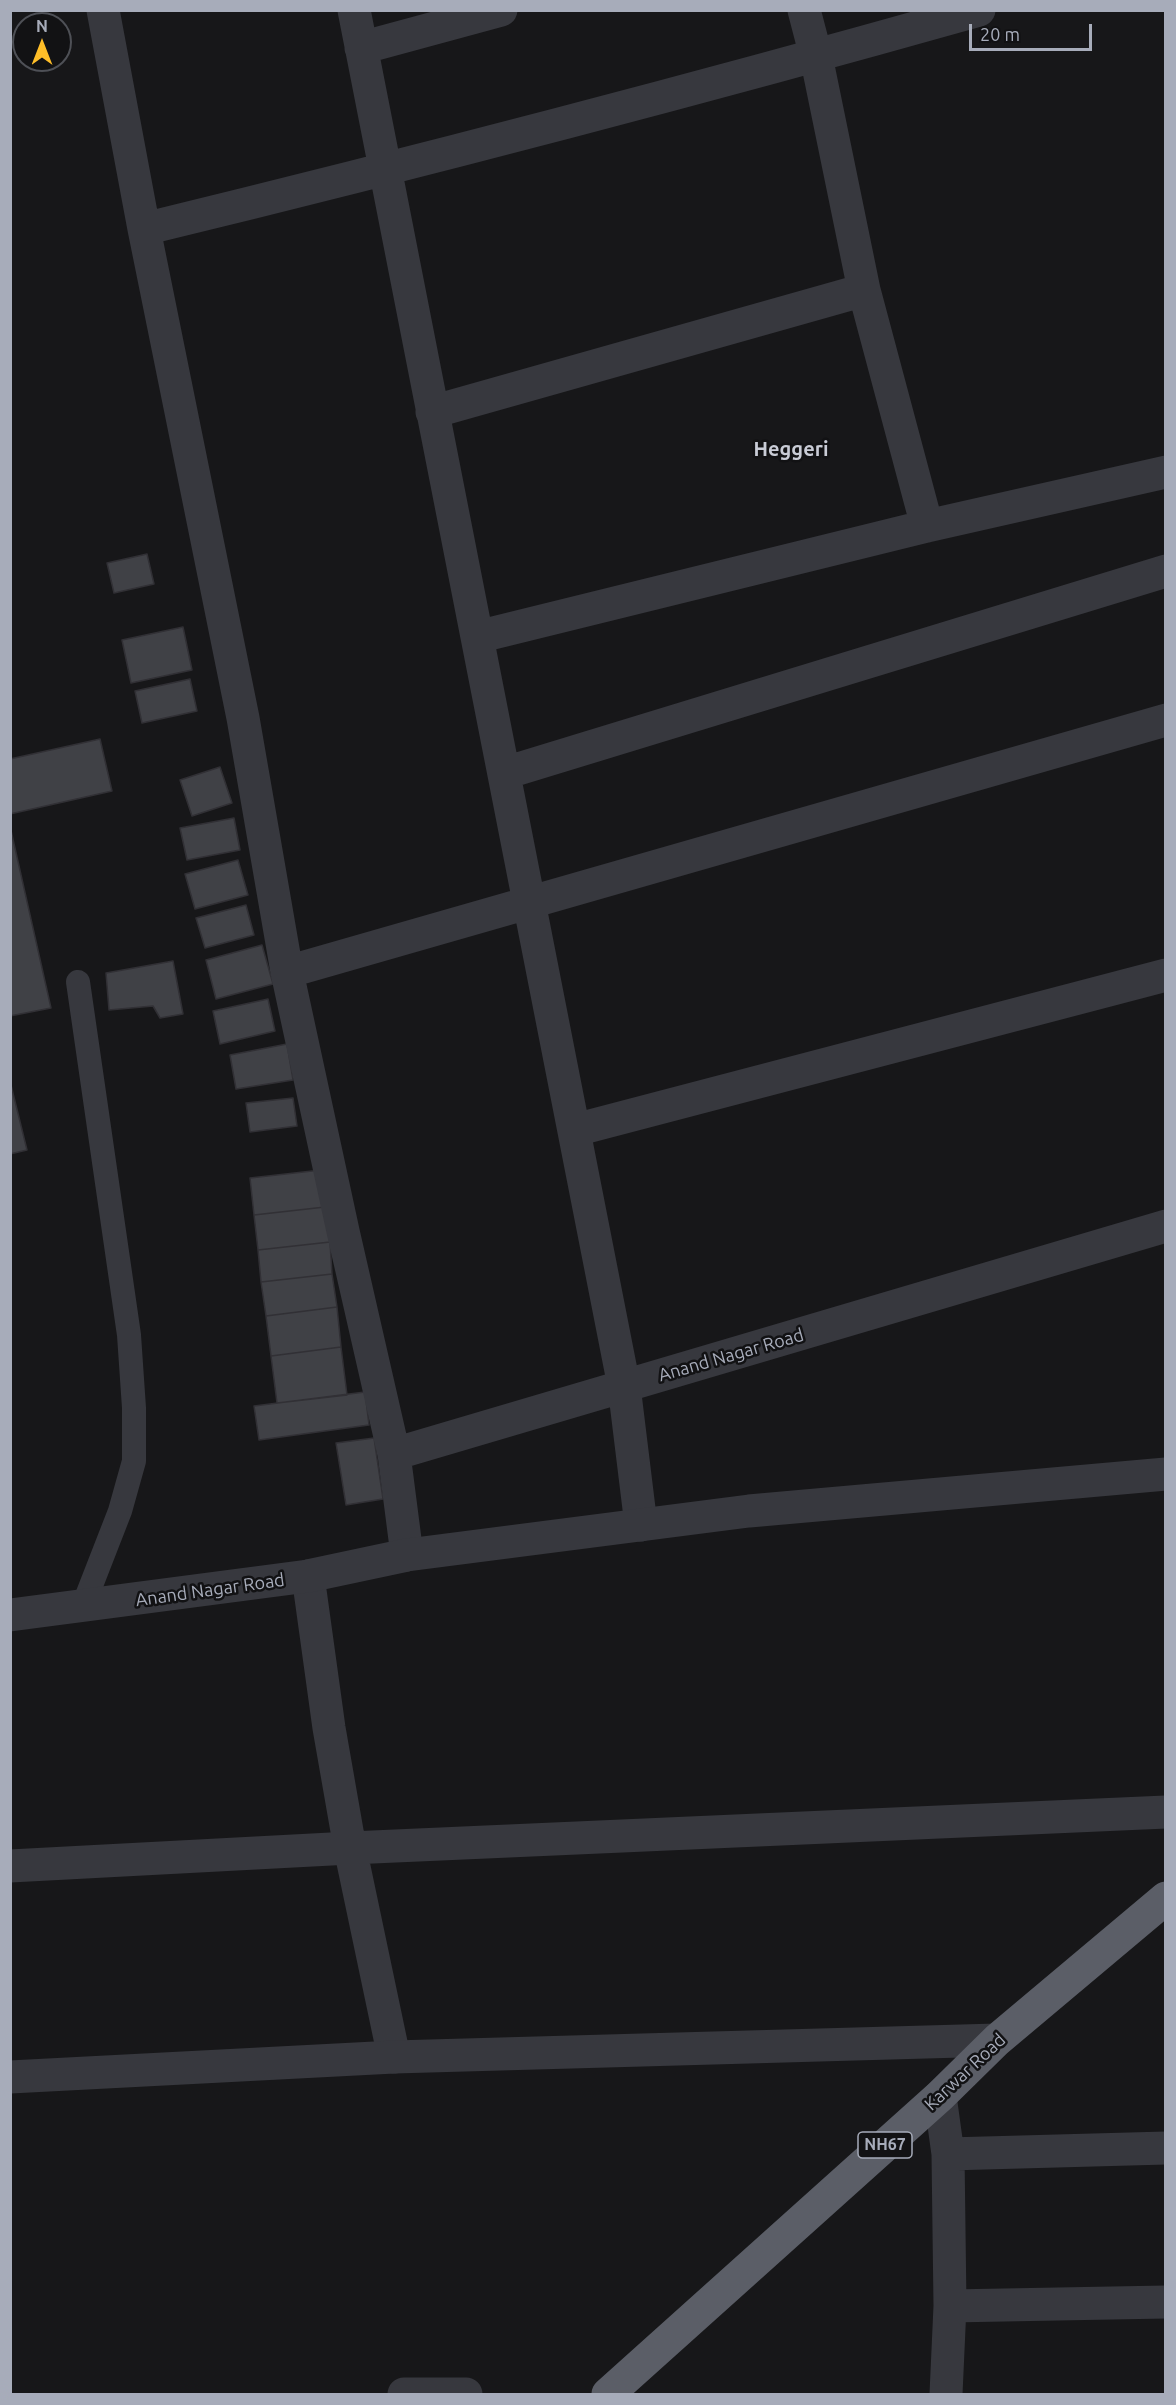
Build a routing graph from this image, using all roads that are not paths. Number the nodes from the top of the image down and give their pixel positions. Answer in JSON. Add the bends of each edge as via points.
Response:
{"nodes":[{"id":1,"x":103,"y":10,"type":"edge"},
{"id":2,"x":354,"y":10,"type":"edge"},
{"id":3,"x":501,"y":10,"type":"edge"},
{"id":4,"x":804,"y":10,"type":"edge"},
{"id":5,"x":979,"y":10,"type":"edge"},
{"id":6,"x":361,"y":48,"type":"junction"},
{"id":7,"x":816,"y":56,"type":"junction"},
{"id":8,"x":384,"y":170,"type":"junction"},
{"id":9,"x":144,"y":229,"type":"junction"},
{"id":10,"x":864,"y":290,"type":"junction"},
{"id":11,"x":432,"y":412,"type":"junction"},
{"id":12,"x":1166,"y":472,"type":"edge"},
{"id":13,"x":927,"y":526,"type":"junction"},
{"id":14,"x":1166,"y":571,"type":"edge"},
{"id":15,"x":477,"y":637,"type":"junction"},
{"id":16,"x":1166,"y":720,"type":"edge"},
{"id":17,"x":505,"y":773,"type":"junction"},
{"id":18,"x":530,"y":902,"type":"junction"},
{"id":19,"x":287,"y":972,"type":"junction"},
{"id":20,"x":1166,"y":975,"type":"edge"},
{"id":21,"x":78,"y":982,"type":"dead end"},
{"id":22,"x":575,"y":1130,"type":"junction"},
{"id":23,"x":1166,"y":1226,"type":"edge"},
{"id":24,"x":624,"y":1386,"type":"junction"},
{"id":25,"x":394,"y":1454,"type":"junction"},
{"id":26,"x":1166,"y":1474,"type":"edge"},
{"id":27,"x":641,"y":1525,"type":"junction"},
{"id":28,"x":407,"y":1555,"type":"junction"},
{"id":29,"x":309,"y":1576,"type":"junction"},
{"id":30,"x":83,"y":1606,"type":"junction"},
{"id":31,"x":10,"y":1615,"type":"edge"},
{"id":32,"x":1166,"y":1812,"type":"edge"},
{"id":33,"x":350,"y":1848,"type":"junction"},
{"id":34,"x":10,"y":1866,"type":"edge"},
{"id":35,"x":1166,"y":1898,"type":"edge"},
{"id":36,"x":997,"y":2040,"type":"junction"},
{"id":37,"x":394,"y":2057,"type":"junction"},
{"id":38,"x":10,"y":2077,"type":"edge"},
{"id":39,"x":940,"y":2096,"type":"junction"},
{"id":40,"x":1166,"y":2148,"type":"edge"},
{"id":41,"x":948,"y":2154,"type":"junction"},
{"id":42,"x":1166,"y":2302,"type":"edge"},
{"id":43,"x":950,"y":2306,"type":"junction"},
{"id":44,"x":404,"y":2394,"type":"edge"},
{"id":45,"x":466,"y":2394,"type":"edge"},
{"id":46,"x":608,"y":2394,"type":"edge"},
{"id":47,"x":946,"y":2394,"type":"edge"}],
"edges":[{"from":1,"to":9,"type":"street"},
{"from":2,"to":6,"type":"street"},
{"from":3,"to":6,"type":"street"},
{"from":4,"to":7,"type":"street"},
{"from":5,"to":7,"type":"street"},
{"from":6,"to":8,"type":"street"},
{"from":7,"to":8,"type":"street"},
{"from":7,"to":10,"type":"street"},
{"from":8,"to":9,"type":"street"},
{"from":8,"to":11,"type":"street"},
{"from":9,"to":19,"type":"street","via":[[243,718]]},
{"from":10,"to":11,"type":"street"},
{"from":10,"to":13,"type":"street"},
{"from":11,"to":15,"type":"street"},
{"from":12,"to":13,"type":"street"},
{"from":13,"to":15,"type":"street"},
{"from":14,"to":17,"type":"street"},
{"from":15,"to":17,"type":"street"},
{"from":16,"to":18,"type":"street"},
{"from":17,"to":18,"type":"street"},
{"from":18,"to":19,"type":"street"},
{"from":18,"to":22,"type":"street"},
{"from":19,"to":25,"type":"street"},
{"from":20,"to":22,"type":"street"},
{"from":21,"to":30,"type":"lane","via":[[129,1335],[134,1407],[134,1461],[120,1510]]},
{"from":22,"to":24,"type":"street"},
{"from":23,"to":24,"type":"street","name":"Anand Nagar Road"},
{"from":24,"to":25,"type":"street","name":"Anand Nagar Road"},
{"from":24,"to":27,"type":"street"},
{"from":25,"to":28,"type":"street"},
{"from":26,"to":27,"type":"street","name":"Anand Nagar Road","via":[[749,1511]]},
{"from":27,"to":28,"type":"street","name":"Anand Nagar Road"},
{"from":28,"to":29,"type":"street","name":"Anand Nagar Road"},
{"from":29,"to":30,"type":"street","name":"Anand Nagar Road"},
{"from":29,"to":33,"type":"street"},
{"from":30,"to":31,"type":"street","name":"Anand Nagar Road"},
{"from":32,"to":33,"type":"street"},
{"from":33,"to":34,"type":"street"},
{"from":33,"to":37,"type":"street"},
{"from":35,"to":36,"type":"highway","name":"Karwar Road","number":"NH67"},
{"from":36,"to":37,"type":"street"},
{"from":36,"to":39,"type":"highway","name":"Karwar Road","number":"NH67"},
{"from":37,"to":38,"type":"street"},
{"from":39,"to":41,"type":"street"},
{"from":39,"to":46,"type":"highway","name":"Karwar Road","number":"NH67"},
{"from":40,"to":41,"type":"street"},
{"from":41,"to":43,"type":"street"},
{"from":42,"to":43,"type":"street"},
{"from":43,"to":47,"type":"street"},
{"from":44,"to":45,"type":"street"}]}
